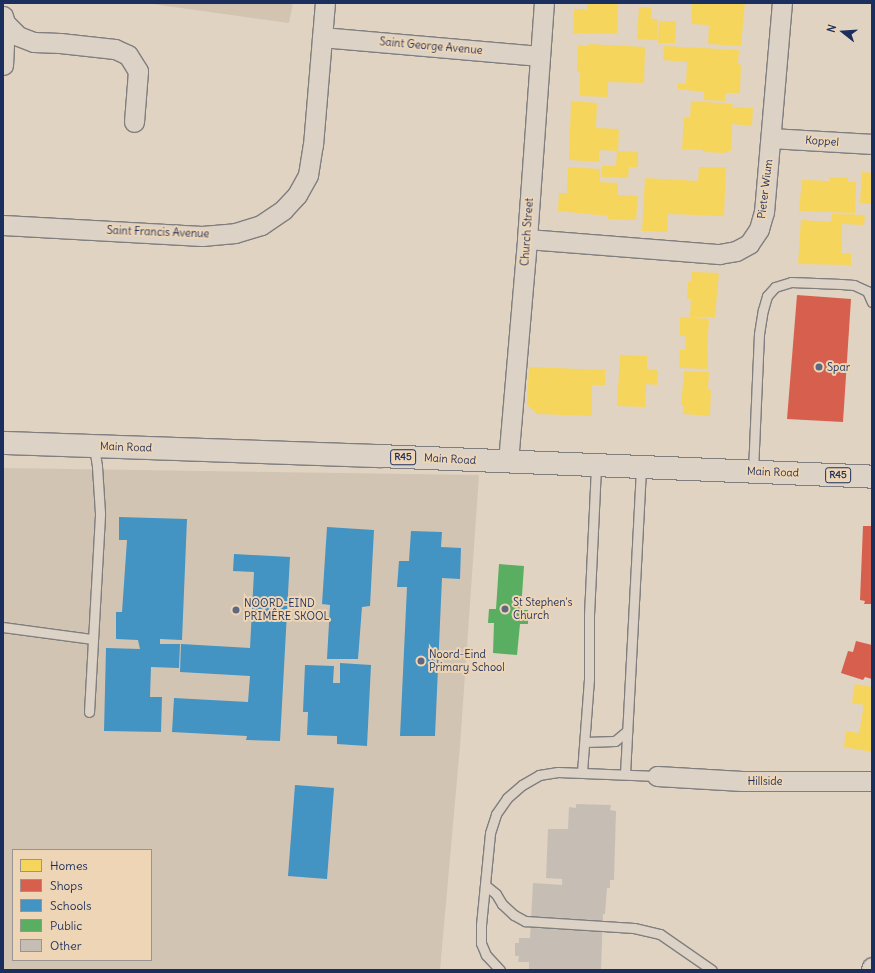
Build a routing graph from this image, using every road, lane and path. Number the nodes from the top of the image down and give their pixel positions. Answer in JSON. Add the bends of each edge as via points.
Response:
{"nodes":[{"id":1,"x":325,"y":3,"type":"edge"},
{"id":2,"x":544,"y":3,"type":"edge"},
{"id":3,"x":782,"y":3,"type":"edge"},
{"id":4,"x":4,"y":19,"type":"edge"},
{"id":5,"x":322,"y":37,"type":"junction"},
{"id":6,"x":539,"y":56,"type":"junction"},
{"id":7,"x":3,"y":65,"type":"edge"},
{"id":8,"x":134,"y":122,"type":"dead end"},
{"id":9,"x":771,"y":138,"type":"junction"},
{"id":10,"x":872,"y":144,"type":"edge"},
{"id":11,"x":3,"y":225,"type":"edge"},
{"id":12,"x":527,"y":239,"type":"junction"},
{"id":13,"x":872,"y":302,"type":"edge"},
{"id":14,"x":3,"y":443,"type":"edge"},
{"id":15,"x":94,"y":446,"type":"junction"},
{"id":16,"x":508,"y":462,"type":"junction"},
{"id":17,"x":596,"y":465,"type":"junction"},
{"id":18,"x":641,"y":467,"type":"junction"},
{"id":19,"x":753,"y":471,"type":"junction"},
{"id":20,"x":872,"y":476,"type":"edge"},
{"id":21,"x":3,"y":628,"type":"edge"},
{"id":22,"x":92,"y":639,"type":"junction"},
{"id":23,"x":89,"y":712,"type":"dead end"},
{"id":24,"x":627,"y":731,"type":"junction"},
{"id":25,"x":585,"y":742,"type":"junction"},
{"id":26,"x":582,"y":772,"type":"junction"},
{"id":27,"x":625,"y":774,"type":"junction"},
{"id":28,"x":657,"y":776,"type":"joint"},
{"id":29,"x":872,"y":781,"type":"edge"},
{"id":30,"x":485,"y":885,"type":"junction"},
{"id":31,"x":500,"y":970,"type":"edge"},
{"id":32,"x":712,"y":970,"type":"edge"}],
"edges":[{"from":1,"to":5,"type":"street","name":"Saint Francis Avenue"},
{"from":2,"to":6,"type":"street","name":"Church Street"},
{"from":3,"to":9,"type":"street","name":"Pieter Wium"},
{"from":4,"to":7,"type":"street"},
{"from":4,"to":8,"type":"street","via":[[18,36],[34,42],[114,49],[128,55],[138,71]]},
{"from":5,"to":6,"type":"street","name":"Saint George Avenue"},
{"from":5,"to":11,"type":"street","name":"Saint Francis Avenue","via":[[313,146],[308,175],[297,195],[283,210],[261,225],[234,233],[202,236]]},
{"from":6,"to":12,"type":"street","name":"Church Street"},
{"from":9,"to":10,"type":"street","name":"Koppel"},
{"from":9,"to":12,"type":"street","name":"Pieter Wium","via":[[764,212],[759,229],[749,244],[736,251],[718,254]]},
{"from":12,"to":16,"type":"street","name":"Church Street"},
{"from":13,"to":19,"type":"lane","via":[[867,291],[854,285],[841,284],[791,282],[775,287],[767,296],[762,310],[759,334]]},
{"from":14,"to":15,"type":"main road","name":"Main Road","number":"R45"},
{"from":15,"to":16,"type":"main road","name":"Main Road","number":"R45"},
{"from":15,"to":22,"type":"lane","via":[[100,513]]},
{"from":16,"to":17,"type":"main road","name":"Main Road","number":"R45"},
{"from":17,"to":18,"type":"main road","name":"Main Road","number":"R45"},
{"from":17,"to":25,"type":"lane"},
{"from":18,"to":19,"type":"main road","name":"Main Road","number":"R45"},
{"from":18,"to":24,"type":"lane"},
{"from":19,"to":20,"type":"main road","name":"Main Road","number":"R45"},
{"from":21,"to":22,"type":"lane"},
{"from":22,"to":23,"type":"lane"},
{"from":24,"to":25,"type":"lane","via":[[615,740]]},
{"from":24,"to":27,"type":"lane"},
{"from":25,"to":26,"type":"lane"},
{"from":26,"to":27,"type":"lane"},
{"from":26,"to":30,"type":"lane","via":[[539,775],[507,798],[496,814],[490,833]]},
{"from":27,"to":28,"type":"lane"},
{"from":28,"to":29,"type":"street","name":"Hillside","via":[[742,780]]},
{"from":30,"to":31,"type":"lane","via":[[481,944],[486,955]]},
{"from":30,"to":32,"type":"lane","via":[[514,915],[525,921],[634,928],[660,934]]}]}
